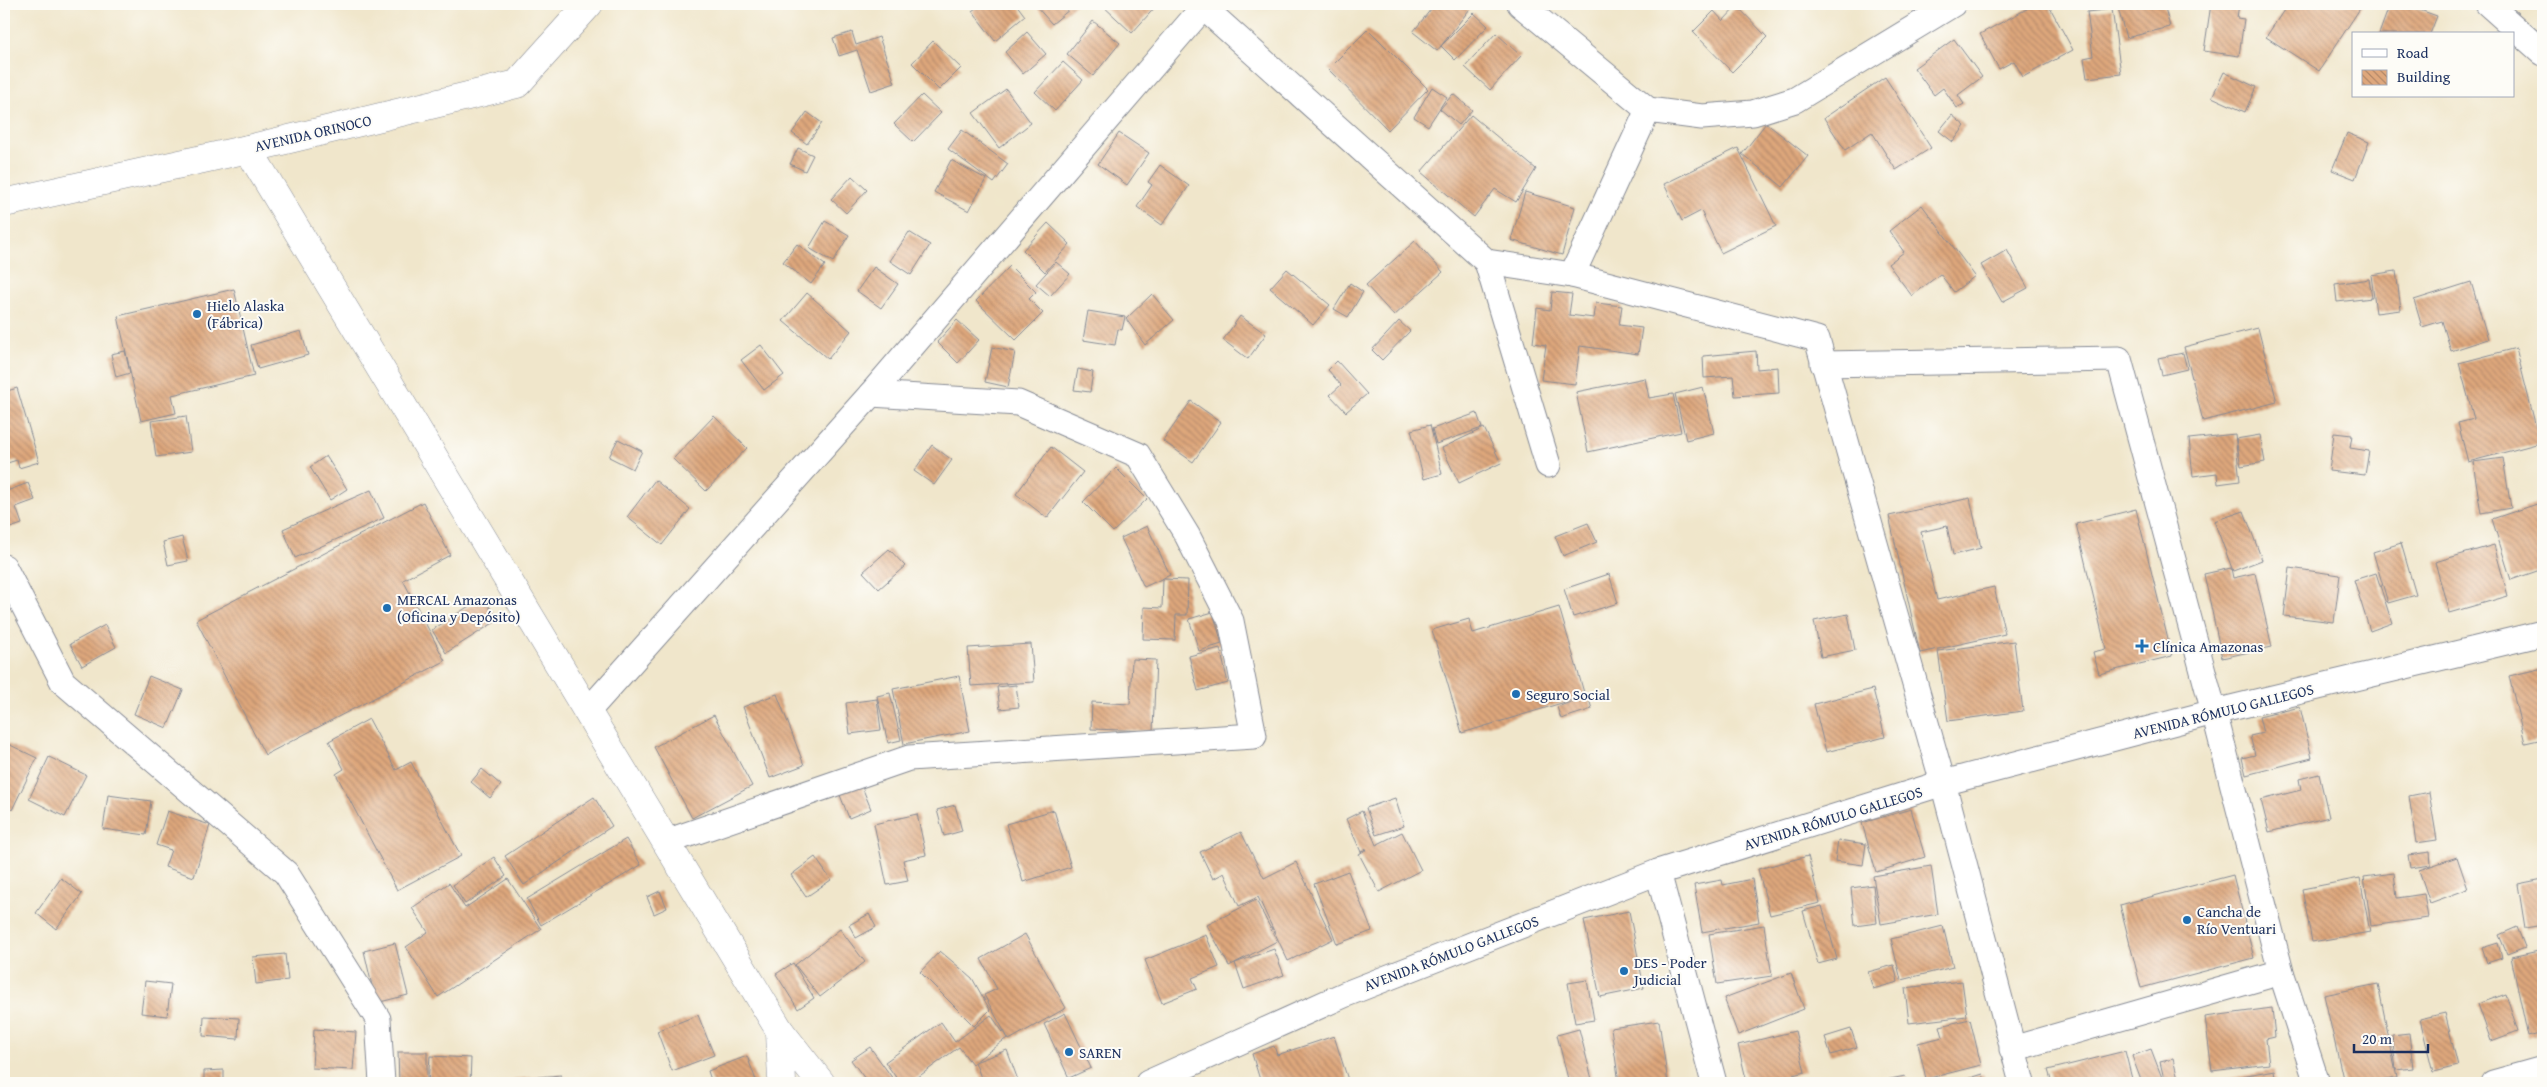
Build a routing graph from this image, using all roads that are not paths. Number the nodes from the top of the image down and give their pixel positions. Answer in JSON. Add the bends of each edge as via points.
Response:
{"nodes":[{"id":1,"x":589,"y":4,"type":"edge"},
{"id":2,"x":1520,"y":4,"type":"edge"},
{"id":3,"x":1953,"y":4,"type":"edge"},
{"id":4,"x":2488,"y":4,"type":"edge"},
{"id":5,"x":1204,"y":5,"type":"edge"},
{"id":6,"x":2543,"y":53,"type":"edge"},
{"id":7,"x":1648,"y":110,"type":"junction"},
{"id":8,"x":248,"y":148,"type":"junction"},
{"id":9,"x":4,"y":202,"type":"edge"},
{"id":10,"x":1487,"y":262,"type":"junction"},
{"id":11,"x":1572,"y":275,"type":"junction"},
{"id":12,"x":1824,"y":364,"type":"junction"},
{"id":13,"x":871,"y":394,"type":"junction"},
{"id":14,"x":1548,"y":465,"type":"dead end"},
{"id":15,"x":4,"y":567,"type":"edge"},
{"id":16,"x":2543,"y":633,"type":"edge"},
{"id":17,"x":587,"y":712,"type":"junction"},
{"id":18,"x":2214,"y":712,"type":"junction"},
{"id":19,"x":1943,"y":783,"type":"junction"},
{"id":20,"x":666,"y":842,"type":"junction"},
{"id":21,"x":1658,"y":872,"type":"junction"},
{"id":22,"x":2281,"y":972,"type":"junction"},
{"id":23,"x":780,"y":1031,"type":"junction"},
{"id":24,"x":2012,"y":1049,"type":"junction"},
{"id":25,"x":2543,"y":1069,"type":"edge"},
{"id":26,"x":382,"y":1083,"type":"edge"},
{"id":27,"x":782,"y":1083,"type":"edge"},
{"id":28,"x":821,"y":1083,"type":"edge"},
{"id":29,"x":1148,"y":1083,"type":"edge"},
{"id":30,"x":1714,"y":1083,"type":"edge"},
{"id":31,"x":2022,"y":1083,"type":"edge"},
{"id":32,"x":2316,"y":1083,"type":"edge"},
{"id":33,"x":2493,"y":1083,"type":"edge"}],
"edges":[{"from":1,"to":8,"type":"main road","name":"AVENIDA ORINOCO","via":[[517,84]]},
{"from":2,"to":7,"type":"street"},
{"from":3,"to":7,"type":"street","via":[[1795,100],[1753,113],[1702,117]]},
{"from":4,"to":6,"type":"street"},
{"from":5,"to":10,"type":"street"},
{"from":5,"to":13,"type":"street"},
{"from":7,"to":11,"type":"street"},
{"from":8,"to":9,"type":"main road","name":"AVENIDA ORINOCO"},
{"from":8,"to":17,"type":"main road"},
{"from":10,"to":11,"type":"street"},
{"from":10,"to":14,"type":"street"},
{"from":11,"to":12,"type":"street","via":[[1817,339]]},
{"from":12,"to":18,"type":"street","via":[[2119,360]]},
{"from":12,"to":19,"type":"street"},
{"from":13,"to":17,"type":"street"},
{"from":13,"to":20,"type":"street","via":[[1018,403],[1138,455],[1187,535],[1231,621],[1254,736],[909,758]]},
{"from":15,"to":26,"type":"street","via":[[63,682],[286,873],[378,1019]]},
{"from":16,"to":18,"type":"street","name":"AVENIDA RÓMULO GALLEGOS"},
{"from":17,"to":20,"type":"main road"},
{"from":18,"to":19,"type":"street","name":"AVENIDA RÓMULO GALLEGOS"},
{"from":18,"to":22,"type":"street"},
{"from":19,"to":21,"type":"street","name":"AVENIDA RÓMULO GALLEGOS"},
{"from":19,"to":24,"type":"street"},
{"from":20,"to":23,"type":"main road"},
{"from":21,"to":29,"type":"street","name":"AVENIDA RÓMULO GALLEGOS","via":[[1346,994]]},
{"from":21,"to":30,"type":"street"},
{"from":22,"to":24,"type":"street"},
{"from":22,"to":32,"type":"street"},
{"from":23,"to":27,"type":"main road"},
{"from":23,"to":28,"type":"main road"},
{"from":24,"to":31,"type":"street"},
{"from":25,"to":33,"type":"street"}]}
